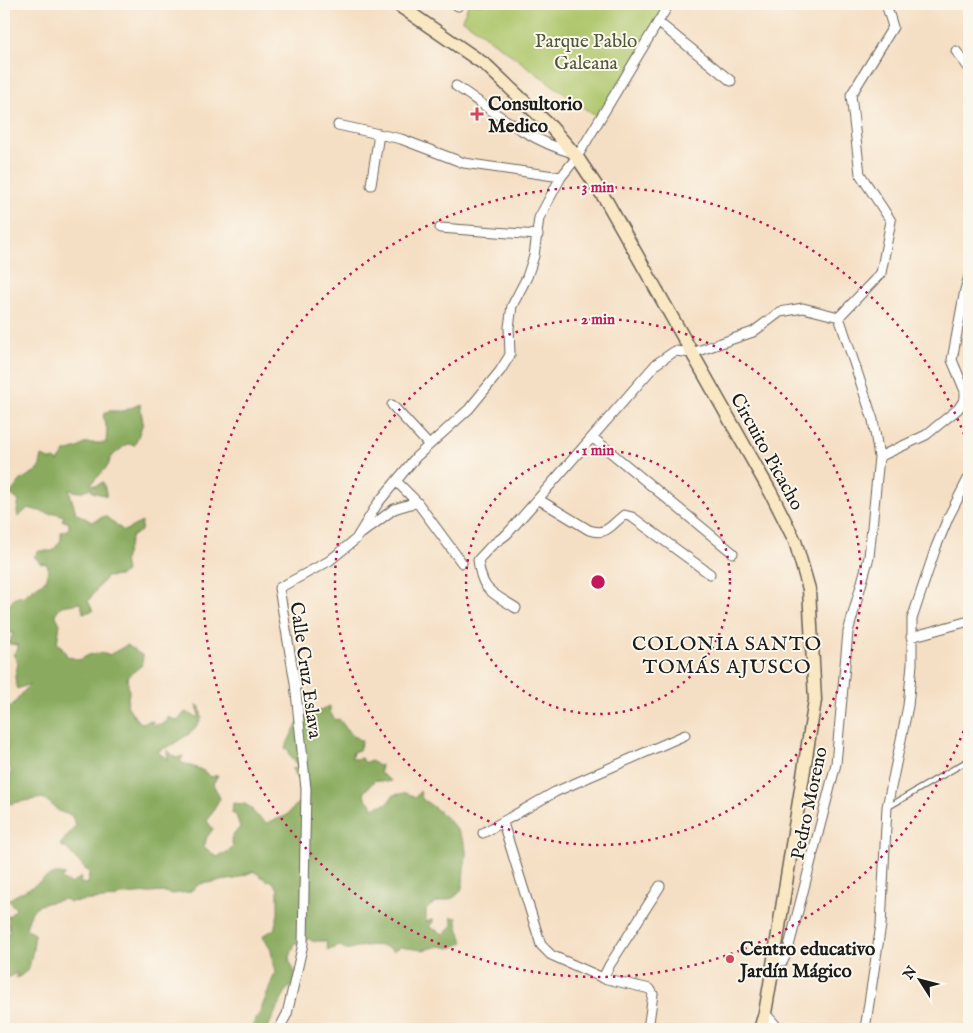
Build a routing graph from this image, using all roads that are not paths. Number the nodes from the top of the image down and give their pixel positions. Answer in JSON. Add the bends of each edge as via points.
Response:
{"nodes":[{"id":1,"x":397,"y":4,"type":"edge"},
{"id":2,"x":669,"y":4,"type":"edge"},
{"id":3,"x":886,"y":4,"type":"edge"},
{"id":4,"x":658,"y":22,"type":"junction"},
{"id":5,"x":956,"y":51,"type":"dead end"},
{"id":6,"x":969,"y":68,"type":"edge"},
{"id":7,"x":731,"y":81,"type":"dead end"},
{"id":8,"x":456,"y":86,"type":"dead end"},
{"id":9,"x":338,"y":125,"type":"dead end"},
{"id":10,"x":378,"y":134,"type":"junction"},
{"id":11,"x":575,"y":155,"type":"junction"},
{"id":12,"x":561,"y":177,"type":"junction"},
{"id":13,"x":371,"y":185,"type":"dead end"},
{"id":14,"x":440,"y":228,"type":"dead end"},
{"id":15,"x":538,"y":235,"type":"junction"},
{"id":16,"x":969,"y":276,"type":"edge"},
{"id":17,"x":839,"y":317,"type":"junction"},
{"id":18,"x":692,"y":353,"type":"junction"},
{"id":19,"x":392,"y":406,"type":"dead end"},
{"id":20,"x":592,"y":437,"type":"junction"},
{"id":21,"x":429,"y":445,"type":"junction"},
{"id":22,"x":880,"y":458,"type":"junction"},
{"id":23,"x":969,"y":477,"type":"edge"},
{"id":24,"x":396,"y":482,"type":"junction"},
{"id":25,"x":538,"y":499,"type":"junction"},
{"id":26,"x":418,"y":502,"type":"junction"},
{"id":27,"x":356,"y":538,"type":"junction"},
{"id":28,"x":733,"y":553,"type":"dead end"},
{"id":29,"x":462,"y":563,"type":"dead end"},
{"id":30,"x":710,"y":574,"type":"dead end"},
{"id":31,"x":516,"y":608,"type":"dead end"},
{"id":32,"x":969,"y":621,"type":"edge"},
{"id":33,"x":911,"y":637,"type":"junction"},
{"id":34,"x":685,"y":735,"type":"dead end"},
{"id":35,"x":969,"y":760,"type":"edge"},
{"id":36,"x":887,"y":808,"type":"junction"},
{"id":37,"x":504,"y":823,"type":"junction"},
{"id":38,"x":483,"y":834,"type":"dead end"},
{"id":39,"x":660,"y":886,"type":"dead end"},
{"id":40,"x":773,"y":960,"type":"junction"},
{"id":41,"x":604,"y":978,"type":"junction"},
{"id":42,"x":765,"y":1013,"type":"junction"},
{"id":43,"x":279,"y":1029,"type":"edge"},
{"id":44,"x":648,"y":1029,"type":"edge"},
{"id":45,"x":760,"y":1029,"type":"edge"},
{"id":46,"x":778,"y":1029,"type":"edge"},
{"id":47,"x":865,"y":1029,"type":"edge"}],
"edges":[{"from":1,"to":11,"type":"main road","name":"Circuito Picacho","via":[[487,66],[551,127]]},
{"from":2,"to":4,"type":"street","name":"Calle Cruz Eslava"},
{"from":3,"to":17,"type":"street","via":[[893,27],[851,95],[860,174],[891,221],[881,273]]},
{"from":4,"to":7,"type":"street"},
{"from":4,"to":11,"type":"street","name":"Calle Cruz Eslava"},
{"from":5,"to":6,"type":"street"},
{"from":8,"to":11,"type":"street","via":[[538,140]]},
{"from":9,"to":10,"type":"street"},
{"from":10,"to":12,"type":"street","via":[[401,139],[464,163]]},
{"from":10,"to":13,"type":"street"},
{"from":11,"to":12,"type":"street","name":"Calle Cruz Eslava"},
{"from":11,"to":18,"type":"main road","name":"Circuito Picacho","via":[[607,202]]},
{"from":12,"to":15,"type":"street","name":"Calle Cruz Eslava","via":[[539,218]]},
{"from":14,"to":15,"type":"street"},
{"from":15,"to":21,"type":"street","name":"Calle Cruz Eslava","via":[[527,277],[512,306],[510,355],[470,409]]},
{"from":16,"to":22,"type":"street","via":[[952,360],[965,390],[965,399],[958,409],[926,435]]},
{"from":17,"to":18,"type":"street","via":[[803,308],[780,312],[754,332]]},
{"from":17,"to":22,"type":"street","name":"Pedro Moreno","via":[[873,420]]},
{"from":18,"to":20,"type":"street","via":[[675,351],[656,364]]},
{"from":18,"to":40,"type":"main road","name":"Circuito Picacho","via":[[771,493],[795,542],[809,589],[814,700]]},
{"from":19,"to":21,"type":"street"},
{"from":20,"to":25,"type":"street"},
{"from":20,"to":28,"type":"street"},
{"from":21,"to":24,"type":"street","name":"Calle Cruz Eslava"},
{"from":22,"to":40,"type":"street","name":"Pedro Moreno","via":[[869,557],[848,632],[836,764],[788,950],[783,961]]},
{"from":23,"to":33,"type":"street","via":[[936,548],[912,619]]},
{"from":24,"to":26,"type":"street"},
{"from":24,"to":27,"type":"street","name":"Calle Cruz Eslava"},
{"from":25,"to":30,"type":"street","via":[[598,533],[606,531],[624,515],[632,517]]},
{"from":25,"to":31,"type":"street","via":[[478,560],[486,589]]},
{"from":26,"to":27,"type":"street","via":[[394,509]]},
{"from":26,"to":29,"type":"street"},
{"from":27,"to":43,"type":"street","name":"Calle Cruz Eslava","via":[[329,561],[278,588],[295,683],[306,789],[303,944],[287,1014]]},
{"from":32,"to":33,"type":"street"},
{"from":33,"to":36,"type":"street","via":[[908,706]]},
{"from":34,"to":37,"type":"street","via":[[555,792]]},
{"from":35,"to":36,"type":"lane"},
{"from":36,"to":47,"type":"street","via":[[881,925]]},
{"from":37,"to":38,"type":"street"},
{"from":37,"to":41,"type":"street","via":[[541,945],[551,955]]},
{"from":39,"to":41,"type":"street"},
{"from":40,"to":42,"type":"main road","name":"Circuito Picacho"},
{"from":41,"to":44,"type":"street","via":[[650,989],[653,994]]},
{"from":42,"to":45,"type":"main road","name":"Circuito Picacho"},
{"from":42,"to":46,"type":"street"}]}
